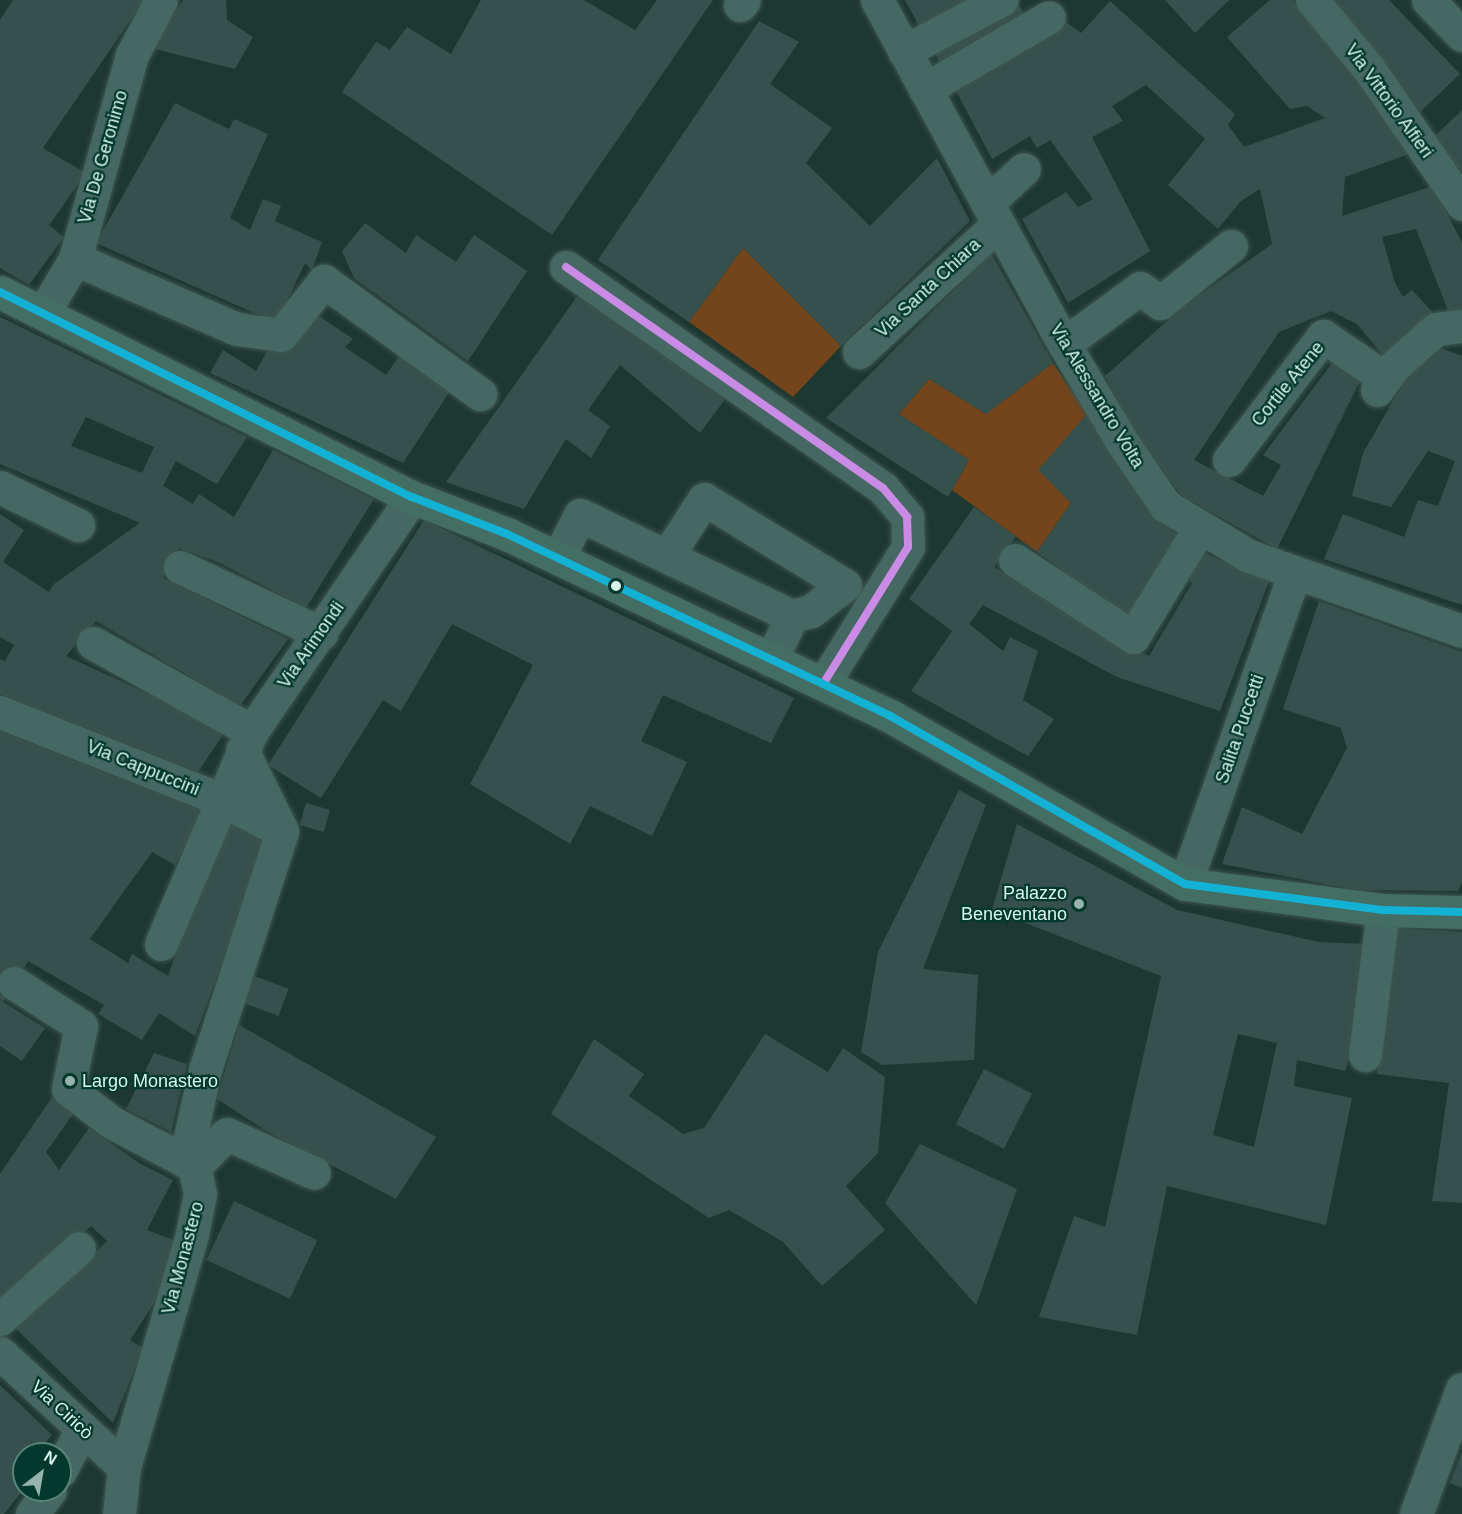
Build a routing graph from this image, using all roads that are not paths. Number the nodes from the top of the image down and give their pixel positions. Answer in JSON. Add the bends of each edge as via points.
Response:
{"nodes":[{"id":1,"x":161,"y":0,"type":"edge"},
{"id":2,"x":877,"y":0,"type":"edge"},
{"id":3,"x":1001,"y":0,"type":"edge"},
{"id":4,"x":1312,"y":0,"type":"edge"},
{"id":5,"x":1428,"y":0,"type":"edge"},
{"id":6,"x":1049,"y":17,"type":"dead end"},
{"id":7,"x":1462,"y":35,"type":"edge"},
{"id":8,"x":904,"y":51,"type":"junction"},
{"id":9,"x":925,"y":89,"type":"junction"},
{"id":10,"x":1024,"y":169,"type":"dead end"},
{"id":11,"x":1462,"y":204,"type":"edge"},
{"id":12,"x":992,"y":214,"type":"junction"},
{"id":13,"x":1232,"y":246,"type":"dead end"},
{"id":14,"x":75,"y":259,"type":"junction"},
{"id":15,"x":566,"y":267,"type":"dead end"},
{"id":16,"x":0,"y":292,"type":"edge"},
{"id":17,"x":43,"y":313,"type":"junction"},
{"id":18,"x":1453,"y":331,"type":"edge"},
{"id":19,"x":1064,"y":344,"type":"junction"},
{"id":20,"x":859,"y":352,"type":"dead end"},
{"id":21,"x":480,"y":394,"type":"dead end"},
{"id":22,"x":1229,"y":460,"type":"dead end"},
{"id":23,"x":0,"y":487,"type":"edge"},
{"id":24,"x":411,"y":497,"type":"junction"},
{"id":25,"x":78,"y":525,"type":"dead end"},
{"id":26,"x":1199,"y":529,"type":"junction"},
{"id":27,"x":667,"y":556,"type":"junction"},
{"id":28,"x":558,"y":558,"type":"junction"},
{"id":29,"x":1015,"y":560,"type":"dead end"},
{"id":30,"x":180,"y":567,"type":"dead end"},
{"id":31,"x":1294,"y":574,"type":"junction"},
{"id":32,"x":792,"y":616,"type":"junction"},
{"id":33,"x":1462,"y":631,"type":"edge"},
{"id":34,"x":321,"y":633,"type":"junction"},
{"id":35,"x":93,"y":643,"type":"dead end"},
{"id":36,"x":771,"y":660,"type":"junction"},
{"id":37,"x":823,"y":684,"type":"junction"},
{"id":38,"x":0,"y":712,"type":"edge"},
{"id":39,"x":247,"y":740,"type":"junction"},
{"id":40,"x":220,"y":799,"type":"junction"},
{"id":41,"x":282,"y":831,"type":"junction"},
{"id":42,"x":1185,"y":884,"type":"junction"},
{"id":43,"x":1383,"y":910,"type":"junction"},
{"id":44,"x":1462,"y":912,"type":"edge"},
{"id":45,"x":161,"y":944,"type":"dead end"},
{"id":46,"x":14,"y":983,"type":"dead end"},
{"id":47,"x":1365,"y":1056,"type":"dead end"},
{"id":48,"x":195,"y":1166,"type":"junction"},
{"id":49,"x":314,"y":1173,"type":"dead end"},
{"id":50,"x":79,"y":1248,"type":"dead end"},
{"id":51,"x":0,"y":1319,"type":"edge"},
{"id":52,"x":0,"y":1353,"type":"edge"},
{"id":53,"x":1462,"y":1389,"type":"edge"},
{"id":54,"x":82,"y":1429,"type":"junction"},
{"id":55,"x":72,"y":1448,"type":"edge"},
{"id":56,"x":124,"y":1467,"type":"junction"},
{"id":57,"x":119,"y":1514,"type":"edge"},
{"id":58,"x":1416,"y":1514,"type":"edge"}],
"edges":[{"from":1,"to":14,"type":"street","name":"Via De Geronimo","via":[[132,56]]},
{"from":2,"to":8,"type":"street","name":"Via Alessandro Volta"},
{"from":3,"to":8,"type":"street"},
{"from":4,"to":11,"type":"street","name":"Via Vittorio Alfieri","via":[[1369,69]]},
{"from":5,"to":7,"type":"street"},
{"from":6,"to":9,"type":"street"},
{"from":8,"to":9,"type":"street","name":"Via Alessandro Volta"},
{"from":9,"to":12,"type":"street","name":"Via Alessandro Volta"},
{"from":10,"to":12,"type":"street","name":"Via Santa Chiara"},
{"from":12,"to":19,"type":"street","name":"Via Alessandro Volta"},
{"from":12,"to":20,"type":"street","name":"Via Santa Chiara"},
{"from":13,"to":19,"type":"street","via":[[1160,303],[1140,288]]},
{"from":14,"to":17,"type":"street","name":"Via De Geronimo"},
{"from":14,"to":21,"type":"street","via":[[237,329],[281,335],[324,281]]},
{"from":15,"to":37,"type":"street","via":[[883,488],[907,517],[908,547]]},
{"from":16,"to":17,"type":"street"},
{"from":17,"to":24,"type":"street"},
{"from":18,"to":22,"type":"street","name":"Cortile Atene","via":[[1381,384],[1323,336]]},
{"from":19,"to":26,"type":"street","name":"Via Alessandro Volta","via":[[1124,445],[1166,506]]},
{"from":23,"to":25,"type":"street"},
{"from":24,"to":28,"type":"street"},
{"from":24,"to":34,"type":"street","name":"Via Arimondi"},
{"from":26,"to":29,"type":"street","via":[[1133,637]]},
{"from":26,"to":31,"type":"street","name":"Via Alessandro Volta"},
{"from":27,"to":28,"type":"street","via":[[580,515]]},
{"from":27,"to":32,"type":"street"},
{"from":27,"to":32,"type":"street","via":[[704,500],[845,585],[811,612]]},
{"from":28,"to":36,"type":"street"},
{"from":30,"to":34,"type":"street"},
{"from":31,"to":33,"type":"street","name":"Via Alessandro Volta"},
{"from":31,"to":42,"type":"street","name":"Salita Puccetti"},
{"from":32,"to":36,"type":"street"},
{"from":34,"to":39,"type":"street","name":"Via Arimondi"},
{"from":35,"to":39,"type":"street"},
{"from":36,"to":37,"type":"street"},
{"from":37,"to":42,"type":"street","via":[[892,717]]},
{"from":38,"to":40,"type":"street","name":"Via Cappuccini"},
{"from":39,"to":40,"type":"street","name":"Via Arimondi"},
{"from":39,"to":41,"type":"street"},
{"from":40,"to":41,"type":"street","name":"Via Cappuccini"},
{"from":40,"to":45,"type":"street","name":"Via Arimondi"},
{"from":41,"to":48,"type":"street","name":"Via Monastero","via":[[205,1070],[189,1142]]},
{"from":42,"to":43,"type":"street"},
{"from":43,"to":44,"type":"street"},
{"from":43,"to":47,"type":"street"},
{"from":46,"to":48,"type":"street","via":[[81,1026],[68,1089],[111,1122]]},
{"from":48,"to":49,"type":"street","via":[[227,1134]]},
{"from":48,"to":56,"type":"street","name":"Via Monastero","via":[[200,1194],[192,1234]]},
{"from":50,"to":51,"type":"street"},
{"from":52,"to":54,"type":"street","name":"Via Ciricò"},
{"from":53,"to":58,"type":"street"},
{"from":54,"to":55,"type":"street"},
{"from":54,"to":56,"type":"street","name":"Via Ciricò"},
{"from":56,"to":57,"type":"street","name":"Via Monastero"}]}
